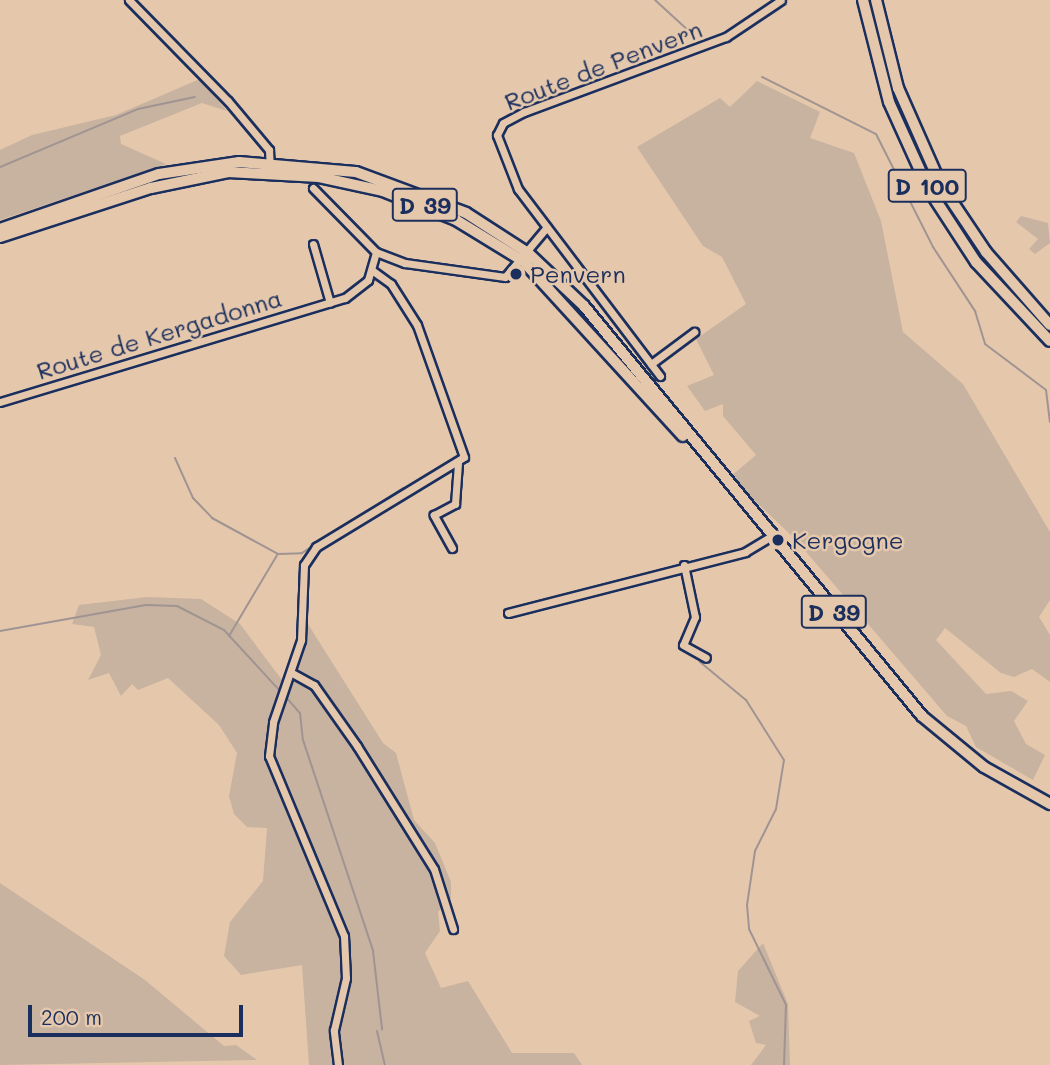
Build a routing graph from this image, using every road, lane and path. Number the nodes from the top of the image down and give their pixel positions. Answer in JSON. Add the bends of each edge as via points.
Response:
{"nodes":[{"id":1,"x":129,"y":0,"type":"edge"},
{"id":2,"x":781,"y":0,"type":"edge"},
{"id":3,"x":863,"y":0,"type":"edge"},
{"id":4,"x":876,"y":0,"type":"edge"},
{"id":5,"x":270,"y":167,"type":"junction"},
{"id":6,"x":313,"y":188,"type":"dead end"},
{"id":7,"x":547,"y":227,"type":"junction"},
{"id":8,"x":0,"y":229,"type":"edge"},
{"id":9,"x":0,"y":237,"type":"edge"},
{"id":10,"x":313,"y":244,"type":"dead end"},
{"id":11,"x":376,"y":252,"type":"junction"},
{"id":12,"x":525,"y":257,"type":"junction"},
{"id":13,"x":373,"y":271,"type":"junction"},
{"id":14,"x":330,"y":303,"type":"junction"},
{"id":15,"x":1050,"y":325,"type":"edge"},
{"id":16,"x":694,"y":332,"type":"dead end"},
{"id":17,"x":1050,"y":341,"type":"edge"},
{"id":18,"x":651,"y":363,"type":"junction"},
{"id":19,"x":660,"y":376,"type":"dead end"},
{"id":20,"x":0,"y":402,"type":"edge"},
{"id":21,"x":458,"y":463,"type":"junction"},
{"id":22,"x":772,"y":536,"type":"junction"},
{"id":23,"x":452,"y":548,"type":"dead end"},
{"id":24,"x":684,"y":565,"type":"junction"},
{"id":25,"x":509,"y":613,"type":"dead end"},
{"id":26,"x":706,"y":658,"type":"dead end"},
{"id":27,"x":292,"y":673,"type":"junction"},
{"id":28,"x":1050,"y":804,"type":"edge"},
{"id":29,"x":453,"y":929,"type":"dead end"},
{"id":30,"x":338,"y":1065,"type":"edge"}],
"edges":[{"from":1,"to":5,"type":"street","via":[[219,91],[269,150]]},
{"from":2,"to":7,"type":"street","name":"Route de Penvern","via":[[726,37],[503,123],[497,142],[502,160]]},
{"from":3,"to":17,"type":"highway","number":"D 100","via":[[889,102],[936,201],[976,262]]},
{"from":4,"to":15,"type":"highway","number":"D 100","via":[[898,88],[936,175],[972,235]]},
{"from":5,"to":8,"type":"main road","number":"D 39","via":[[159,174]]},
{"from":5,"to":9,"type":"main road","number":"D 39","via":[[172,182]]},
{"from":5,"to":12,"type":"main road","number":"D 39","via":[[401,196]]},
{"from":6,"to":11,"type":"street"},
{"from":7,"to":12,"type":"street"},
{"from":7,"to":18,"type":"street"},
{"from":10,"to":14,"type":"street"},
{"from":11,"to":12,"type":"street","via":[[497,278]]},
{"from":11,"to":13,"type":"street"},
{"from":12,"to":22,"type":"main road","number":"D 39","via":[[584,306]]},
{"from":13,"to":14,"type":"street","name":"Route de Kergadonna","via":[[362,288]]},
{"from":13,"to":21,"type":"street","via":[[391,284],[421,335],[462,444]]},
{"from":14,"to":20,"type":"street","name":"Route de Kergadonna"},
{"from":16,"to":18,"type":"street"},
{"from":18,"to":19,"type":"street"},
{"from":21,"to":23,"type":"street","via":[[455,504],[434,515]]},
{"from":21,"to":27,"type":"street","via":[[307,556],[303,625]]},
{"from":22,"to":24,"type":"street","via":[[745,552]]},
{"from":22,"to":28,"type":"main road","number":"D 39","via":[[928,722],[984,767]]},
{"from":24,"to":25,"type":"street"},
{"from":24,"to":26,"type":"street","via":[[695,617],[683,645]]},
{"from":27,"to":29,"type":"street","via":[[314,685],[357,746],[434,869]]},
{"from":27,"to":30,"type":"street","via":[[273,722],[269,756],[344,936],[346,978],[334,1030]]}]}
